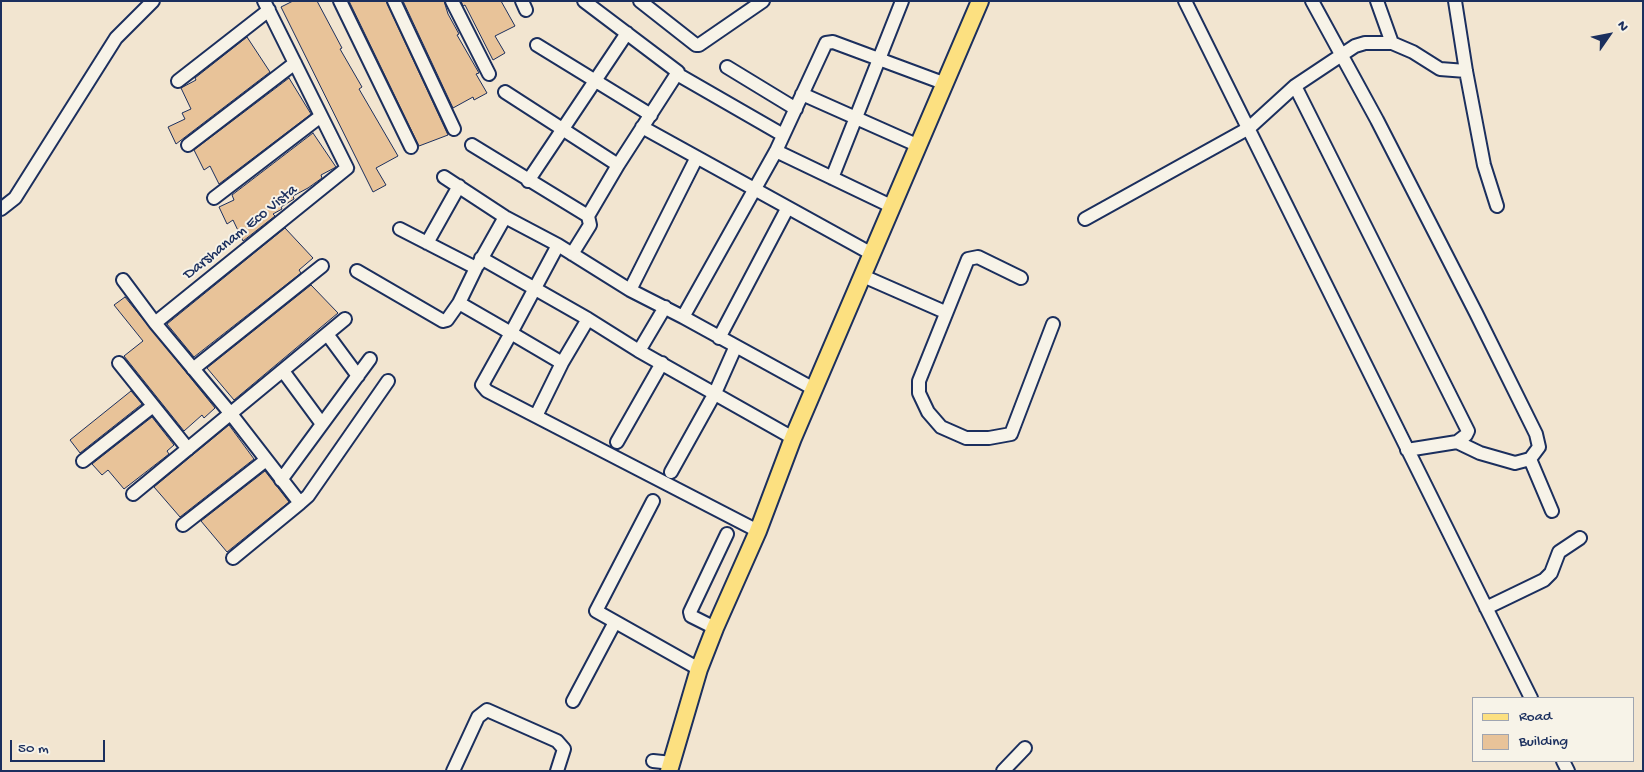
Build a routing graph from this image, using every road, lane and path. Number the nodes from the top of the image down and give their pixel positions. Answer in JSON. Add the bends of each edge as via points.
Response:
{"nodes":[{"id":1,"x":153,"y":1,"type":"edge"},
{"id":2,"x":340,"y":1,"type":"edge"},
{"id":3,"x":394,"y":1,"type":"edge"},
{"id":4,"x":452,"y":1,"type":"edge"},
{"id":5,"x":584,"y":1,"type":"edge"},
{"id":6,"x":640,"y":1,"type":"edge"},
{"id":7,"x":763,"y":1,"type":"edge"},
{"id":8,"x":902,"y":1,"type":"edge"},
{"id":9,"x":980,"y":1,"type":"edge"},
{"id":10,"x":1185,"y":1,"type":"edge"},
{"id":11,"x":1312,"y":1,"type":"edge"},
{"id":12,"x":1377,"y":1,"type":"edge"},
{"id":13,"x":1455,"y":1,"type":"edge"},
{"id":14,"x":266,"y":6,"type":"edge"},
{"id":15,"x":627,"y":33,"type":"junction"},
{"id":16,"x":1392,"y":43,"type":"junction"},
{"id":17,"x":537,"y":45,"type":"dead end"},
{"id":18,"x":1342,"y":56,"type":"junction"},
{"id":19,"x":880,"y":60,"type":"junction"},
{"id":20,"x":295,"y":63,"type":"junction"},
{"id":21,"x":727,"y":67,"type":"dead end"},
{"id":22,"x":1466,"y":71,"type":"junction"},
{"id":23,"x":489,"y":74,"type":"dead end"},
{"id":24,"x":677,"y":74,"type":"junction"},
{"id":25,"x":595,"y":80,"type":"junction"},
{"id":26,"x":178,"y":81,"type":"dead end"},
{"id":27,"x":946,"y":84,"type":"junction"},
{"id":28,"x":1295,"y":86,"type":"junction"},
{"id":29,"x":505,"y":92,"type":"dead end"},
{"id":30,"x":802,"y":94,"type":"junction"},
{"id":31,"x":796,"y":109,"type":"junction"},
{"id":32,"x":651,"y":115,"type":"junction"},
{"id":33,"x":321,"y":116,"type":"junction"},
{"id":34,"x":857,"y":118,"type":"junction"},
{"id":35,"x":562,"y":128,"type":"junction"},
{"id":36,"x":642,"y":128,"type":"junction"},
{"id":37,"x":1250,"y":128,"type":"junction"},
{"id":38,"x":454,"y":129,"type":"dead end"},
{"id":39,"x":784,"y":135,"type":"junction"},
{"id":40,"x":188,"y":145,"type":"dead end"},
{"id":41,"x":472,"y":145,"type":"dead end"},
{"id":42,"x":919,"y":146,"type":"junction"},
{"id":43,"x":411,"y":147,"type":"dead end"},
{"id":44,"x":776,"y":151,"type":"junction"},
{"id":45,"x":696,"y":159,"type":"junction"},
{"id":46,"x":618,"y":165,"type":"junction"},
{"id":47,"x":444,"y":177,"type":"dead end"},
{"id":48,"x":832,"y":178,"type":"junction"},
{"id":49,"x":528,"y":181,"type":"junction"},
{"id":50,"x":459,"y":186,"type":"junction"},
{"id":51,"x":756,"y":190,"type":"junction"},
{"id":52,"x":214,"y":198,"type":"dead end"},
{"id":53,"x":1497,"y":206,"type":"dead end"},
{"id":54,"x":893,"y":207,"type":"junction"},
{"id":55,"x":1,"y":209,"type":"edge"},
{"id":56,"x":787,"y":209,"type":"junction"},
{"id":57,"x":505,"y":216,"type":"junction"},
{"id":58,"x":588,"y":216,"type":"junction"},
{"id":59,"x":1084,"y":218,"type":"dead end"},
{"id":60,"x":400,"y":228,"type":"dead end"},
{"id":61,"x":426,"y":242,"type":"junction"},
{"id":62,"x":558,"y":245,"type":"junction"},
{"id":63,"x":572,"y":254,"type":"junction"},
{"id":64,"x":872,"y":254,"type":"junction"},
{"id":65,"x":479,"y":263,"type":"junction"},
{"id":66,"x":322,"y":266,"type":"dead end"},
{"id":67,"x":357,"y":271,"type":"dead end"},
{"id":68,"x":863,"y":276,"type":"junction"},
{"id":69,"x":1021,"y":278,"type":"dead end"},
{"id":70,"x":123,"y":280,"type":"dead end"},
{"id":71,"x":534,"y":289,"type":"junction"},
{"id":72,"x":630,"y":290,"type":"junction"},
{"id":73,"x":459,"y":303,"type":"junction"},
{"id":74,"x":665,"y":306,"type":"junction"},
{"id":75,"x":945,"y":312,"type":"junction"},
{"id":76,"x":683,"y":317,"type":"junction"},
{"id":77,"x":345,"y":319,"type":"dead end"},
{"id":78,"x":588,"y":319,"type":"junction"},
{"id":79,"x":155,"y":323,"type":"junction"},
{"id":80,"x":1053,"y":324,"type":"dead end"},
{"id":81,"x":511,"y":333,"type":"junction"},
{"id":82,"x":327,"y":334,"type":"junction"},
{"id":83,"x":719,"y":338,"type":"junction"},
{"id":84,"x":735,"y":348,"type":"junction"},
{"id":85,"x":640,"y":351,"type":"junction"},
{"id":86,"x":370,"y":360,"type":"dead end"},
{"id":87,"x":119,"y":363,"type":"dead end"},
{"id":88,"x":562,"y":363,"type":"junction"},
{"id":89,"x":662,"y":363,"type":"junction"},
{"id":90,"x":193,"y":369,"type":"junction"},
{"id":91,"x":282,"y":371,"type":"junction"},
{"id":92,"x":358,"y":376,"type":"junction"},
{"id":93,"x":388,"y":381,"type":"dead end"},
{"id":94,"x":814,"y":389,"type":"junction"},
{"id":95,"x":715,"y":393,"type":"junction"},
{"id":96,"x":153,"y":406,"type":"junction"},
{"id":97,"x":231,"y":414,"type":"junction"},
{"id":98,"x":536,"y":416,"type":"junction"},
{"id":99,"x":322,"y":424,"type":"junction"},
{"id":100,"x":793,"y":438,"type":"junction"},
{"id":101,"x":618,"y":442,"type":"dead end"},
{"id":102,"x":1457,"y":442,"type":"junction"},
{"id":103,"x":188,"y":450,"type":"junction"},
{"id":104,"x":1407,"y":450,"type":"junction"},
{"id":105,"x":1530,"y":459,"type":"junction"},
{"id":106,"x":83,"y":460,"type":"dead end"},
{"id":107,"x":266,"y":460,"type":"junction"},
{"id":108,"x":671,"y":472,"type":"dead end"},
{"id":109,"x":282,"y":480,"type":"junction"},
{"id":110,"x":133,"y":494,"type":"dead end"},
{"id":111,"x":653,"y":501,"type":"dead end"},
{"id":112,"x":300,"y":503,"type":"junction"},
{"id":113,"x":1552,"y":511,"type":"dead end"},
{"id":114,"x":183,"y":525,"type":"dead end"},
{"id":115,"x":758,"y":531,"type":"junction"},
{"id":116,"x":727,"y":534,"type":"dead end"},
{"id":117,"x":1580,"y":538,"type":"dead end"},
{"id":118,"x":234,"y":558,"type":"dead end"},
{"id":119,"x":1486,"y":608,"type":"junction"},
{"id":120,"x":615,"y":622,"type":"junction"},
{"id":121,"x":715,"y":628,"type":"junction"},
{"id":122,"x":699,"y":669,"type":"junction"},
{"id":123,"x":1531,"y":697,"type":"edge"},
{"id":124,"x":573,"y":700,"type":"dead end"},
{"id":125,"x":1025,"y":748,"type":"dead end"},
{"id":126,"x":653,"y":760,"type":"dead end"},
{"id":127,"x":670,"y":767,"type":"edge"},
{"id":128,"x":453,"y":771,"type":"edge"},
{"id":129,"x":557,"y":771,"type":"edge"},
{"id":130,"x":1003,"y":771,"type":"edge"}],
"edges":[{"from":1,"to":55,"type":"street","via":[[116,38],[15,198]]},
{"from":2,"to":43,"type":"street"},
{"from":3,"to":38,"type":"street"},
{"from":4,"to":23,"type":"street"},
{"from":5,"to":15,"type":"street"},
{"from":6,"to":7,"type":"street","via":[[699,45]]},
{"from":8,"to":19,"type":"street"},
{"from":9,"to":27,"type":"main road"},
{"from":10,"to":37,"type":"street"},
{"from":11,"to":18,"type":"street"},
{"from":12,"to":16,"type":"street"},
{"from":13,"to":22,"type":"street"},
{"from":14,"to":20,"type":"street","name":"Darshanam Eco Vista"},
{"from":14,"to":26,"type":"street","name":"Darshanam Eco Vista"},
{"from":15,"to":24,"type":"street","via":[[677,70]]},
{"from":15,"to":25,"type":"street"},
{"from":16,"to":18,"type":"street","via":[[1365,43]]},
{"from":16,"to":22,"type":"street","via":[[1440,69]]},
{"from":17,"to":25,"type":"street"},
{"from":18,"to":28,"type":"street"},
{"from":18,"to":105,"type":"street","via":[[1536,434],[1539,447]]},
{"from":19,"to":27,"type":"street"},
{"from":19,"to":30,"type":"street","via":[[826,43]]},
{"from":19,"to":34,"type":"street"},
{"from":20,"to":33,"type":"street","name":"Darshanam Eco Vista"},
{"from":20,"to":40,"type":"street"},
{"from":21,"to":31,"type":"street"},
{"from":22,"to":53,"type":"street","via":[[1484,165]]},
{"from":24,"to":32,"type":"street"},
{"from":24,"to":39,"type":"street"},
{"from":25,"to":32,"type":"street"},
{"from":25,"to":35,"type":"street"},
{"from":27,"to":42,"type":"main road"},
{"from":28,"to":37,"type":"street"},
{"from":28,"to":102,"type":"street","via":[[1468,431]]},
{"from":29,"to":35,"type":"street"},
{"from":30,"to":31,"type":"street"},
{"from":30,"to":34,"type":"street"},
{"from":31,"to":39,"type":"street"},
{"from":32,"to":36,"type":"street"},
{"from":33,"to":52,"type":"street"},
{"from":33,"to":79,"type":"street","name":"Darshanam Eco Vista","via":[[348,166],[346,170]]},
{"from":34,"to":42,"type":"street"},
{"from":34,"to":48,"type":"street"},
{"from":35,"to":46,"type":"street"},
{"from":35,"to":49,"type":"street"},
{"from":36,"to":45,"type":"street"},
{"from":36,"to":46,"type":"street"},
{"from":37,"to":59,"type":"street"},
{"from":37,"to":104,"type":"street"},
{"from":39,"to":44,"type":"street"},
{"from":41,"to":49,"type":"street"},
{"from":42,"to":54,"type":"main road"},
{"from":44,"to":48,"type":"street"},
{"from":44,"to":51,"type":"street"},
{"from":45,"to":51,"type":"street"},
{"from":45,"to":72,"type":"street"},
{"from":46,"to":58,"type":"street"},
{"from":47,"to":50,"type":"street"},
{"from":48,"to":54,"type":"street"},
{"from":49,"to":58,"type":"street"},
{"from":50,"to":57,"type":"street"},
{"from":50,"to":61,"type":"street"},
{"from":51,"to":56,"type":"street"},
{"from":51,"to":76,"type":"street"},
{"from":54,"to":64,"type":"main road"},
{"from":56,"to":64,"type":"street"},
{"from":56,"to":83,"type":"street"},
{"from":57,"to":62,"type":"street"},
{"from":57,"to":65,"type":"street"},
{"from":58,"to":63,"type":"street","via":[[590,225]]},
{"from":60,"to":61,"type":"street"},
{"from":61,"to":65,"type":"street"},
{"from":62,"to":63,"type":"street"},
{"from":62,"to":71,"type":"street"},
{"from":63,"to":72,"type":"street"},
{"from":64,"to":68,"type":"main road"},
{"from":65,"to":71,"type":"street"},
{"from":65,"to":73,"type":"street"},
{"from":66,"to":90,"type":"street"},
{"from":67,"to":73,"type":"street","via":[[443,322]]},
{"from":68,"to":75,"type":"street"},
{"from":68,"to":94,"type":"main road"},
{"from":69,"to":75,"type":"street","via":[[972,257],[968,259]]},
{"from":70,"to":79,"type":"street"},
{"from":71,"to":78,"type":"street"},
{"from":71,"to":81,"type":"street"},
{"from":72,"to":74,"type":"street"},
{"from":73,"to":81,"type":"street"},
{"from":74,"to":76,"type":"street"},
{"from":74,"to":85,"type":"street"},
{"from":75,"to":80,"type":"street","via":[[919,381],[919,393],[928,412],[941,427],[966,438],[1007,436],[1013,431]]},
{"from":76,"to":83,"type":"street"},
{"from":77,"to":82,"type":"street"},
{"from":78,"to":85,"type":"street"},
{"from":78,"to":88,"type":"street"},
{"from":79,"to":90,"type":"street"},
{"from":81,"to":88,"type":"street"},
{"from":81,"to":98,"type":"street","via":[[482,385],[487,391]]},
{"from":82,"to":91,"type":"street"},
{"from":82,"to":92,"type":"street"},
{"from":83,"to":84,"type":"street"},
{"from":84,"to":94,"type":"street"},
{"from":84,"to":95,"type":"street"},
{"from":85,"to":89,"type":"street"},
{"from":86,"to":92,"type":"street"},
{"from":87,"to":96,"type":"street"},
{"from":88,"to":98,"type":"street"},
{"from":89,"to":95,"type":"street"},
{"from":89,"to":101,"type":"street"},
{"from":90,"to":97,"type":"street"},
{"from":91,"to":97,"type":"street"},
{"from":91,"to":99,"type":"street"},
{"from":92,"to":99,"type":"street"},
{"from":93,"to":112,"type":"street"},
{"from":94,"to":100,"type":"main road"},
{"from":95,"to":100,"type":"street"},
{"from":95,"to":108,"type":"street"},
{"from":96,"to":103,"type":"street"},
{"from":96,"to":106,"type":"street"},
{"from":97,"to":103,"type":"street"},
{"from":97,"to":107,"type":"street"},
{"from":98,"to":115,"type":"street"},
{"from":99,"to":109,"type":"street"},
{"from":100,"to":115,"type":"main road"},
{"from":102,"to":104,"type":"street"},
{"from":102,"to":105,"type":"street","via":[[1515,463]]},
{"from":103,"to":110,"type":"street"},
{"from":104,"to":119,"type":"street"},
{"from":105,"to":113,"type":"street"},
{"from":107,"to":109,"type":"street"},
{"from":107,"to":114,"type":"street"},
{"from":109,"to":112,"type":"street"},
{"from":111,"to":120,"type":"street","via":[[596,609]]},
{"from":112,"to":118,"type":"street"},
{"from":115,"to":121,"type":"main road"},
{"from":116,"to":121,"type":"street","via":[[690,612],[691,616]]},
{"from":117,"to":119,"type":"street","via":[[1559,552],[1551,573],[1544,580]]},
{"from":119,"to":123,"type":"street"},
{"from":120,"to":122,"type":"street"},
{"from":120,"to":124,"type":"street"},
{"from":121,"to":122,"type":"main road"},
{"from":122,"to":127,"type":"main road"},
{"from":125,"to":130,"type":"street"},
{"from":126,"to":127,"type":"street"},
{"from":128,"to":129,"type":"street","via":[[478,717],[487,710],[557,741],[564,750]]}]}
